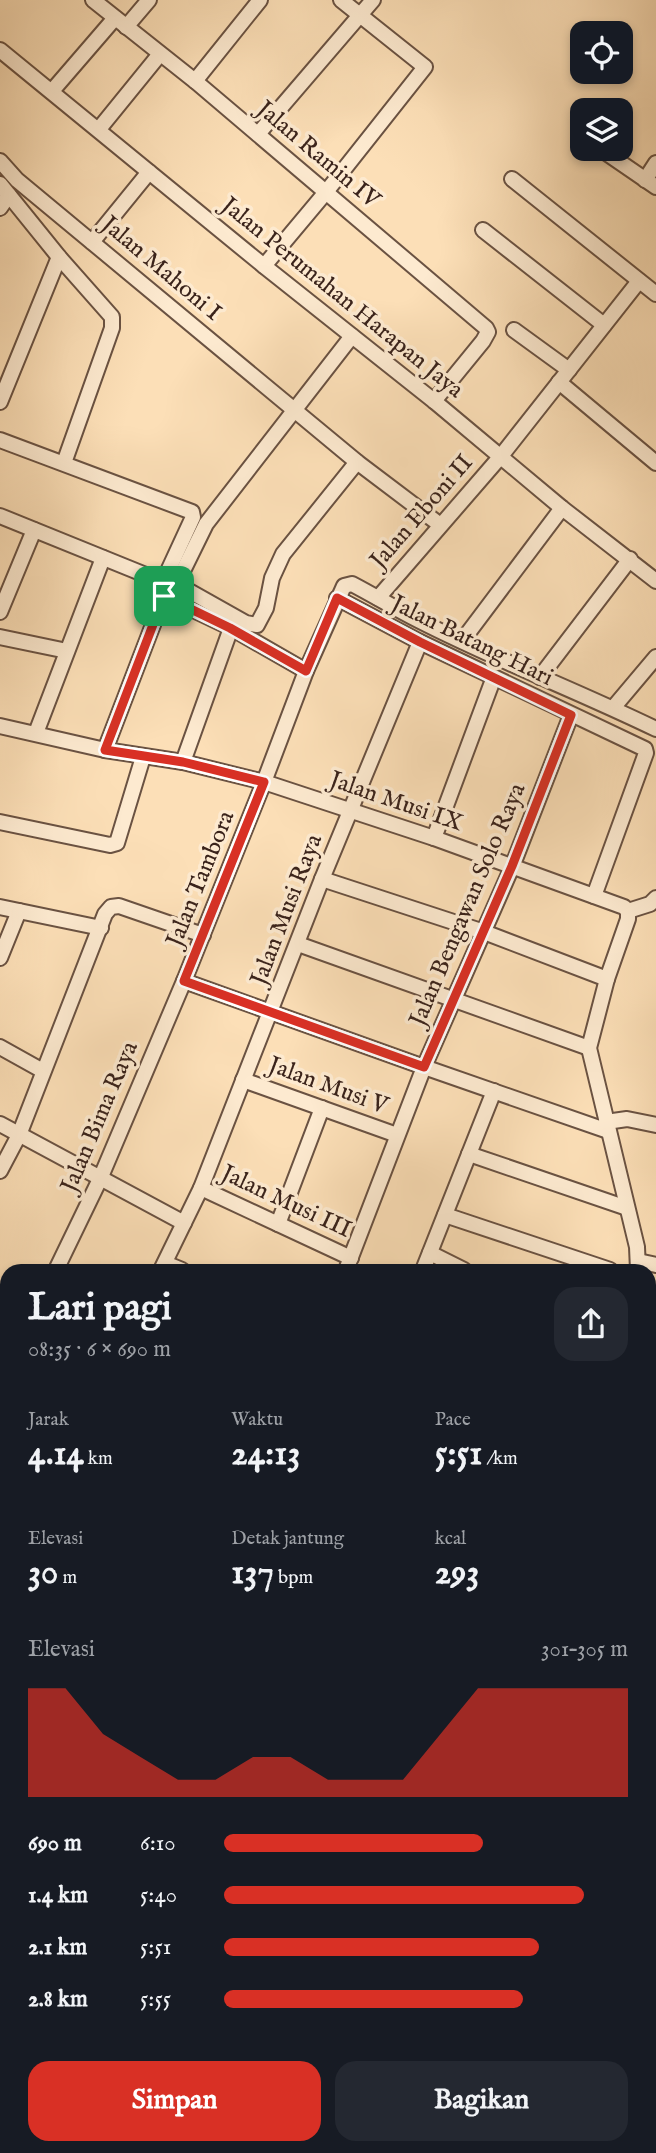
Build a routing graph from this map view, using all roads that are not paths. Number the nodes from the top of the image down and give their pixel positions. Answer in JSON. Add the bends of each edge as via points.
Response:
{"nodes":[{"id":1,"x":93,"y":0,"type":"edge"},
{"id":2,"x":149,"y":0,"type":"edge"},
{"id":3,"x":260,"y":0,"type":"edge"},
{"id":4,"x":341,"y":0,"type":"edge"},
{"id":5,"x":373,"y":0,"type":"edge"},
{"id":6,"x":359,"y":16,"type":"junction"},
{"id":7,"x":120,"y":22,"type":"junction"},
{"id":8,"x":0,"y":50,"type":"edge"},
{"id":9,"x":160,"y":54,"type":"junction"},
{"id":10,"x":195,"y":81,"type":"junction"},
{"id":11,"x":52,"y":91,"type":"junction"},
{"id":12,"x":99,"y":129,"type":"junction"},
{"id":13,"x":258,"y":134,"type":"junction"},
{"id":14,"x":0,"y":161,"type":"edge"},
{"id":15,"x":618,"y":161,"type":"edge"},
{"id":16,"x":656,"y":163,"type":"edge"},
{"id":17,"x":149,"y":172,"type":"junction"},
{"id":18,"x":512,"y":179,"type":"dead end"},
{"id":19,"x":651,"y":184,"type":"edge"},
{"id":20,"x":326,"y":192,"type":"junction"},
{"id":21,"x":2,"y":198,"type":"edge"},
{"id":22,"x":483,"y":230,"type":"dead end"},
{"id":23,"x":92,"y":242,"type":"junction"},
{"id":24,"x":59,"y":257,"type":"junction"},
{"id":25,"x":264,"y":266,"type":"junction"},
{"id":26,"x":639,"y":281,"type":"junction"},
{"id":27,"x":656,"y":294,"type":"edge"},
{"id":28,"x":604,"y":325,"type":"junction"},
{"id":29,"x":514,"y":330,"type":"dead end"},
{"id":30,"x":352,"y":336,"type":"junction"},
{"id":31,"x":569,"y":370,"type":"junction"},
{"id":32,"x":559,"y":383,"type":"junction"},
{"id":33,"x":434,"y":401,"type":"junction"},
{"id":34,"x":0,"y":402,"type":"edge"},
{"id":35,"x":295,"y":410,"type":"junction"},
{"id":36,"x":0,"y":440,"type":"edge"},
{"id":37,"x":500,"y":456,"type":"junction"},
{"id":38,"x":357,"y":462,"type":"junction"},
{"id":39,"x":64,"y":463,"type":"junction"},
{"id":40,"x":656,"y":463,"type":"edge"},
{"id":41,"x":562,"y":508,"type":"junction"},
{"id":42,"x":0,"y":516,"type":"edge"},
{"id":43,"x":439,"y":524,"type":"junction"},
{"id":44,"x":34,"y":530,"type":"junction"},
{"id":45,"x":103,"y":558,"type":"junction"},
{"id":46,"x":630,"y":559,"type":"junction"},
{"id":47,"x":656,"y":582,"type":"edge"},
{"id":48,"x":164,"y":589,"type":"junction"},
{"id":49,"x":337,"y":598,"type":"junction"},
{"id":50,"x":378,"y":598,"type":"junction"},
{"id":51,"x":0,"y":612,"type":"edge"},
{"id":52,"x":230,"y":628,"type":"junction"},
{"id":53,"x":0,"y":637,"type":"edge"},
{"id":54,"x":462,"y":641,"type":"junction"},
{"id":55,"x":420,"y":642,"type":"junction"},
{"id":56,"x":66,"y":651,"type":"junction"},
{"id":57,"x":656,"y":657,"type":"edge"},
{"id":58,"x":306,"y":671,"type":"junction"},
{"id":59,"x":494,"y":677,"type":"junction"},
{"id":60,"x":540,"y":677,"type":"junction"},
{"id":61,"x":598,"y":712,"type":"junction"},
{"id":62,"x":571,"y":715,"type":"junction"},
{"id":63,"x":0,"y":726,"type":"edge"},
{"id":64,"x":656,"y":729,"type":"edge"},
{"id":65,"x":36,"y":733,"type":"junction"},
{"id":66,"x":105,"y":750,"type":"junction"},
{"id":67,"x":143,"y":757,"type":"junction"},
{"id":68,"x":183,"y":762,"type":"junction"},
{"id":69,"x":264,"y":782,"type":"junction"},
{"id":70,"x":351,"y":810,"type":"junction"},
{"id":71,"x":0,"y":822,"type":"edge"},
{"id":72,"x":433,"y":838,"type":"junction"},
{"id":73,"x":512,"y":866,"type":"junction"},
{"id":74,"x":322,"y":879,"type":"junction"},
{"id":75,"x":594,"y":896,"type":"junction"},
{"id":76,"x":656,"y":898,"type":"edge"},
{"id":77,"x":0,"y":907,"type":"edge"},
{"id":78,"x":19,"y":911,"type":"junction"},
{"id":79,"x":628,"y":912,"type":"junction"},
{"id":80,"x":101,"y":928,"type":"junction"},
{"id":81,"x":484,"y":932,"type":"junction"},
{"id":82,"x":202,"y":935,"type":"junction"},
{"id":83,"x":298,"y":944,"type":"junction"},
{"id":84,"x":0,"y":958,"type":"edge"},
{"id":85,"x":607,"y":979,"type":"junction"},
{"id":86,"x":184,"y":981,"type":"junction"},
{"id":87,"x":454,"y":1000,"type":"junction"},
{"id":88,"x":271,"y":1012,"type":"junction"},
{"id":89,"x":0,"y":1047,"type":"edge"},
{"id":90,"x":589,"y":1048,"type":"junction"},
{"id":91,"x":424,"y":1067,"type":"junction"},
{"id":92,"x":43,"y":1071,"type":"junction"},
{"id":93,"x":243,"y":1080,"type":"junction"},
{"id":94,"x":494,"y":1091,"type":"junction"},
{"id":95,"x":323,"y":1108,"type":"junction"},
{"id":96,"x":0,"y":1125,"type":"edge"},
{"id":97,"x":656,"y":1125,"type":"edge"},
{"id":98,"x":607,"y":1126,"type":"junction"},
{"id":99,"x":19,"y":1135,"type":"junction"},
{"id":100,"x":397,"y":1135,"type":"junction"},
{"id":101,"x":469,"y":1154,"type":"junction"},
{"id":102,"x":0,"y":1171,"type":"edge"},
{"id":103,"x":100,"y":1179,"type":"junction"},
{"id":104,"x":201,"y":1188,"type":"junction"},
{"id":105,"x":626,"y":1208,"type":"junction"},
{"id":106,"x":445,"y":1214,"type":"junction"},
{"id":107,"x":184,"y":1223,"type":"junction"},
{"id":108,"x":278,"y":1224,"type":"junction"},
{"id":109,"x":430,"y":1253,"type":"junction"},
{"id":110,"x":59,"y":1264,"type":"edge"},
{"id":111,"x":164,"y":1264,"type":"edge"},
{"id":112,"x":349,"y":1264,"type":"edge"},
{"id":113,"x":425,"y":1264,"type":"edge"},
{"id":114,"x":452,"y":1264,"type":"edge"},
{"id":115,"x":592,"y":1264,"type":"edge"},
{"id":116,"x":638,"y":1264,"type":"edge"}],
"edges":[{"from":1,"to":7,"type":"street","name":"Jalan Ramin IV"},
{"from":2,"to":7,"type":"street"},
{"from":3,"to":10,"type":"street"},
{"from":4,"to":6,"type":"street"},
{"from":5,"to":6,"type":"street"},
{"from":6,"to":13,"type":"street"},
{"from":6,"to":20,"type":"street","via":[[425,67]]},
{"from":7,"to":9,"type":"street","name":"Jalan Ramin IV"},
{"from":7,"to":11,"type":"street"},
{"from":8,"to":11,"type":"street","name":"Jalan Perumahan Harapan Jaya"},
{"from":9,"to":10,"type":"street","name":"Jalan Ramin IV"},
{"from":9,"to":12,"type":"street"},
{"from":10,"to":13,"type":"street","name":"Jalan Ramin IV"},
{"from":11,"to":12,"type":"street","name":"Jalan Perumahan Harapan Jaya"},
{"from":12,"to":17,"type":"street","name":"Jalan Perumahan Harapan Jaya"},
{"from":13,"to":20,"type":"street","name":"Jalan Ramin IV"},
{"from":14,"to":23,"type":"street","name":"Jalan Mahoni I"},
{"from":15,"to":19,"type":"street"},
{"from":16,"to":19,"type":"street"},
{"from":17,"to":23,"type":"street"},
{"from":17,"to":25,"type":"street","name":"Jalan Perumahan Harapan Jaya"},
{"from":18,"to":26,"type":"street"},
{"from":20,"to":25,"type":"street"},
{"from":20,"to":33,"type":"street","name":"Jalan Ramin IV","via":[[488,331]]},
{"from":21,"to":24,"type":"street"},
{"from":22,"to":28,"type":"street"},
{"from":23,"to":35,"type":"street","name":"Jalan Mahoni I"},
{"from":24,"to":34,"type":"street"},
{"from":24,"to":39,"type":"street","via":[[111,317],[112,328]]},
{"from":25,"to":30,"type":"street","name":"Jalan Perumahan Harapan Jaya"},
{"from":26,"to":27,"type":"street"},
{"from":26,"to":28,"type":"street","name":"Jalan Eboni II"},
{"from":28,"to":31,"type":"street","name":"Jalan Eboni II"},
{"from":29,"to":31,"type":"street"},
{"from":30,"to":33,"type":"street","name":"Jalan Perumahan Harapan Jaya"},
{"from":30,"to":35,"type":"street"},
{"from":31,"to":32,"type":"street","name":"Jalan Eboni II"},
{"from":32,"to":37,"type":"street","name":"Jalan Eboni II"},
{"from":32,"to":40,"type":"street"},
{"from":33,"to":37,"type":"street","name":"Jalan Perumahan Harapan Jaya"},
{"from":35,"to":38,"type":"street","name":"Jalan Mahoni I"},
{"from":35,"to":38,"type":"street","via":[[206,524],[180,577],[182,587],[257,625],[267,608],[272,578],[283,554]]},
{"from":36,"to":39,"type":"street"},
{"from":37,"to":41,"type":"street","name":"Jalan Perumahan Harapan Jaya"},
{"from":37,"to":43,"type":"street","name":"Jalan Eboni II"},
{"from":38,"to":43,"type":"street","name":"Jalan Mahoni I"},
{"from":39,"to":48,"type":"street","via":[[192,512]]},
{"from":41,"to":46,"type":"street","name":"Jalan Perumahan Harapan Jaya"},
{"from":41,"to":54,"type":"street"},
{"from":42,"to":44,"type":"street"},
{"from":43,"to":50,"type":"street","name":"Jalan Eboni II"},
{"from":44,"to":45,"type":"street"},
{"from":44,"to":51,"type":"street"},
{"from":45,"to":48,"type":"street"},
{"from":45,"to":56,"type":"street"},
{"from":46,"to":47,"type":"street","name":"Jalan Perumahan Harapan Jaya"},
{"from":46,"to":60,"type":"street"},
{"from":48,"to":52,"type":"street"},
{"from":48,"to":66,"type":"street"},
{"from":49,"to":50,"type":"street","via":[[348,584]]},
{"from":49,"to":55,"type":"street","name":"Jalan Batang Hari"},
{"from":49,"to":58,"type":"street","name":"Jalan Tambora"},
{"from":50,"to":54,"type":"street"},
{"from":52,"to":58,"type":"street"},
{"from":52,"to":68,"type":"street"},
{"from":53,"to":56,"type":"street"},
{"from":54,"to":60,"type":"street"},
{"from":55,"to":59,"type":"street","name":"Jalan Batang Hari"},
{"from":55,"to":70,"type":"street","name":"Jalan Musi Raya"},
{"from":56,"to":65,"type":"street"},
{"from":57,"to":61,"type":"street"},
{"from":58,"to":69,"type":"street","name":"Jalan Tambora"},
{"from":59,"to":62,"type":"street","name":"Jalan Batang Hari"},
{"from":59,"to":72,"type":"street"},
{"from":60,"to":61,"type":"street"},
{"from":61,"to":62,"type":"street","name":"Jalan Batang Hari"},
{"from":61,"to":64,"type":"street"},
{"from":61,"to":75,"type":"street","via":[[646,753]]},
{"from":62,"to":73,"type":"street","name":"Jalan Bengawan Solo Raya"},
{"from":63,"to":65,"type":"street","name":"Jalan Musi IX"},
{"from":65,"to":66,"type":"street","name":"Jalan Musi IX"},
{"from":66,"to":67,"type":"street","name":"Jalan Musi IX"},
{"from":67,"to":68,"type":"street","name":"Jalan Musi IX"},
{"from":67,"to":71,"type":"street","via":[[117,843]]},
{"from":68,"to":69,"type":"street","name":"Jalan Musi IX"},
{"from":69,"to":70,"type":"street","name":"Jalan Musi IX"},
{"from":69,"to":82,"type":"street","name":"Jalan Tambora"},
{"from":70,"to":72,"type":"street","name":"Jalan Musi IX"},
{"from":70,"to":74,"type":"street","name":"Jalan Musi Raya"},
{"from":72,"to":73,"type":"street","name":"Jalan Musi IX"},
{"from":73,"to":75,"type":"street","name":"Jalan Musi IX"},
{"from":73,"to":81,"type":"street","name":"Jalan Bengawan Solo Raya"},
{"from":74,"to":81,"type":"street"},
{"from":74,"to":83,"type":"street","name":"Jalan Musi Raya"},
{"from":75,"to":79,"type":"street","name":"Jalan Musi IX"},
{"from":76,"to":79,"type":"street"},
{"from":77,"to":78,"type":"street"},
{"from":78,"to":80,"type":"street"},
{"from":78,"to":84,"type":"street"},
{"from":79,"to":85,"type":"street"},
{"from":80,"to":82,"type":"street","via":[[105,914],[119,906]]},
{"from":80,"to":92,"type":"street"},
{"from":81,"to":85,"type":"street"},
{"from":81,"to":87,"type":"street","name":"Jalan Bengawan Solo Raya"},
{"from":82,"to":86,"type":"street","name":"Jalan Tambora"},
{"from":83,"to":87,"type":"street"},
{"from":83,"to":88,"type":"street","name":"Jalan Musi Raya"},
{"from":85,"to":90,"type":"street"},
{"from":86,"to":88,"type":"street"},
{"from":86,"to":103,"type":"street","name":"Jalan Bima Raya"},
{"from":87,"to":90,"type":"street"},
{"from":87,"to":91,"type":"street","name":"Jalan Bengawan Solo Raya"},
{"from":88,"to":91,"type":"street"},
{"from":88,"to":93,"type":"street","name":"Jalan Musi Raya"},
{"from":89,"to":92,"type":"street"},
{"from":90,"to":98,"type":"street"},
{"from":91,"to":94,"type":"street"},
{"from":91,"to":100,"type":"street","name":"Jalan Bengawan Solo Raya"},
{"from":92,"to":99,"type":"street"},
{"from":93,"to":95,"type":"street","name":"Jalan Musi V"},
{"from":93,"to":104,"type":"street","name":"Jalan Musi Raya"},
{"from":94,"to":98,"type":"street"},
{"from":94,"to":101,"type":"street"},
{"from":95,"to":100,"type":"street","name":"Jalan Musi V"},
{"from":95,"to":108,"type":"street"},
{"from":96,"to":99,"type":"street"},
{"from":97,"to":98,"type":"street","via":[[627,1119]]},
{"from":98,"to":105,"type":"street"},
{"from":99,"to":102,"type":"street"},
{"from":99,"to":103,"type":"street"},
{"from":100,"to":112,"type":"street","name":"Jalan Bengawan Solo Raya"},
{"from":101,"to":105,"type":"street"},
{"from":101,"to":106,"type":"street"},
{"from":103,"to":107,"type":"street"},
{"from":103,"to":110,"type":"street","name":"Jalan Bima Raya"},
{"from":104,"to":107,"type":"street","name":"Jalan Musi Raya"},
{"from":104,"to":108,"type":"street","name":"Jalan Musi III"},
{"from":105,"to":116,"type":"street"},
{"from":106,"to":109,"type":"street"},
{"from":106,"to":115,"type":"street"},
{"from":107,"to":111,"type":"street","name":"Jalan Musi Raya"},
{"from":108,"to":112,"type":"street","name":"Jalan Musi III"},
{"from":109,"to":113,"type":"street"},
{"from":109,"to":114,"type":"street"}]}
